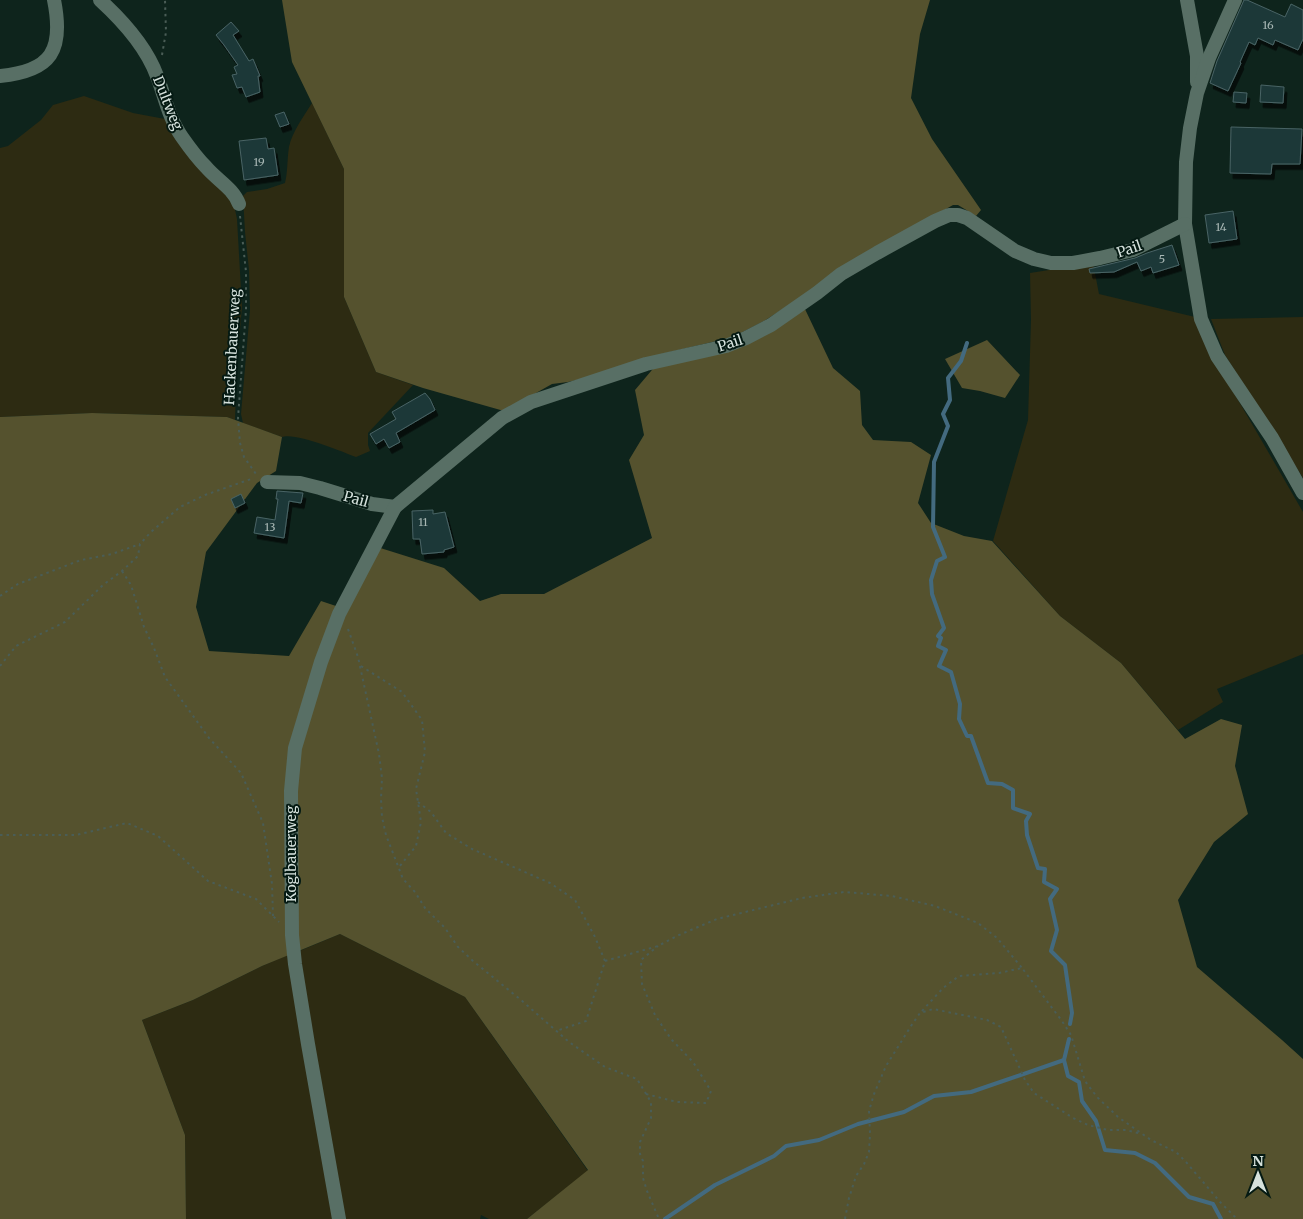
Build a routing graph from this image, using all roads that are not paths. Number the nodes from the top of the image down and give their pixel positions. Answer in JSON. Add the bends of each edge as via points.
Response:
{"nodes":[{"id":1,"x":54,"y":0,"type":"edge"},
{"id":2,"x":100,"y":0,"type":"edge"},
{"id":3,"x":1188,"y":0,"type":"edge"},
{"id":4,"x":1235,"y":0,"type":"edge"},
{"id":5,"x":0,"y":76,"type":"edge"},
{"id":6,"x":1197,"y":90,"type":"junction"},
{"id":7,"x":239,"y":204,"type":"road end"},
{"id":8,"x":1185,"y":224,"type":"junction"},
{"id":9,"x":262,"y":479,"type":"road end"},
{"id":10,"x":1303,"y":493,"type":"edge"},
{"id":11,"x":395,"y":507,"type":"junction"},
{"id":12,"x":339,"y":1219,"type":"edge"}],
"edges":[{"from":1,"to":5,"type":"street","via":[[57,43],[48,59],[32,69]]},
{"from":2,"to":7,"type":"street","name":"Dultweg","via":[[123,23],[151,62],[169,114],[181,135],[206,168],[236,195]]},
{"from":3,"to":6,"type":"street","via":[[1197,56]]},
{"from":4,"to":6,"type":"street"},
{"from":6,"to":8,"type":"street","via":[[1187,153]]},
{"from":8,"to":10,"type":"street","via":[[1200,319],[1217,356],[1272,438]]},
{"from":8,"to":11,"type":"street","name":"Pail","via":[[1133,250],[1073,262],[1051,262],[1015,251],[967,218],[949,215],[841,274],[771,325],[746,338],[726,346],[646,364],[531,402],[502,418]]},
{"from":9,"to":11,"type":"street","name":"Pail","via":[[300,483],[372,504]]},
{"from":11,"to":12,"type":"street","name":"Koglbauerweg","via":[[339,614],[321,662],[295,748],[291,791],[295,964]]}]}
